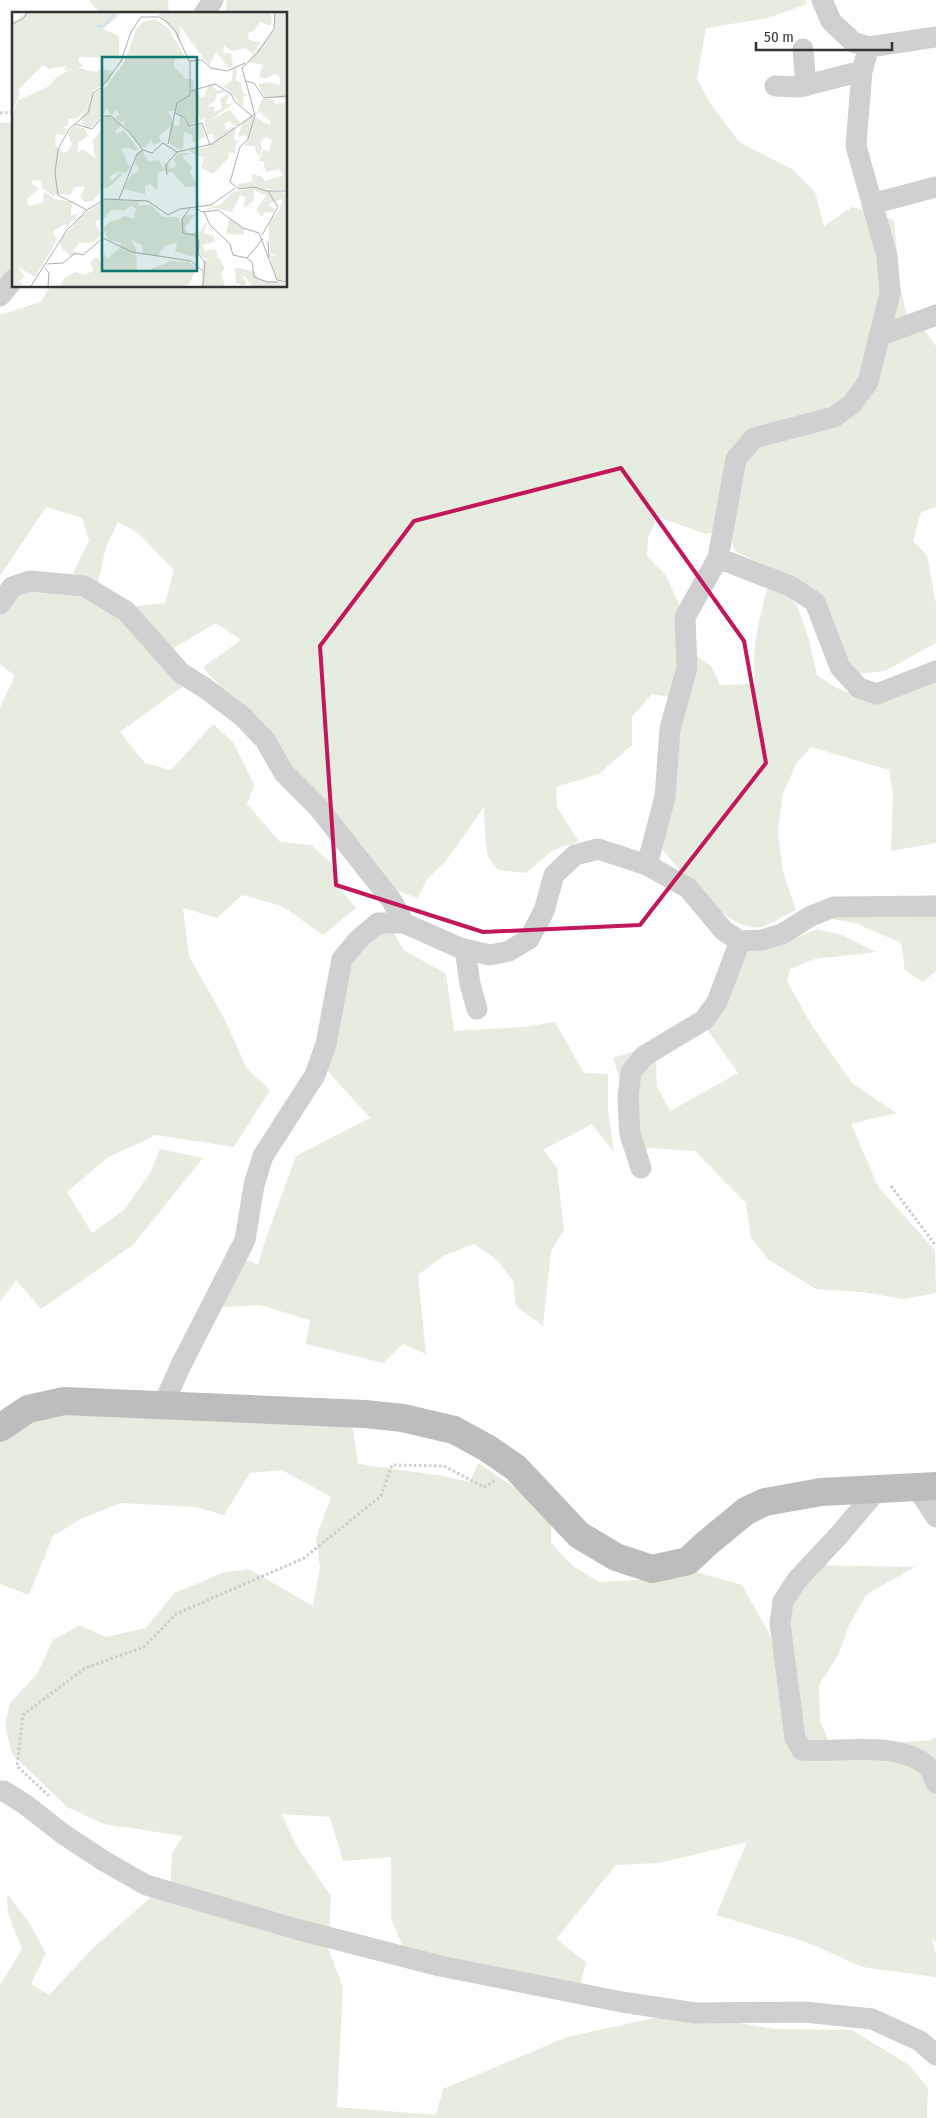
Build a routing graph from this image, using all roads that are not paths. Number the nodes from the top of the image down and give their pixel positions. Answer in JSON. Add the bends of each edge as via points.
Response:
{"nodes":[{"id":1,"x":212,"y":0,"type":"edge"},
{"id":2,"x":822,"y":0,"type":"edge"},
{"id":3,"x":205,"y":12,"type":"edge"},
{"id":4,"x":936,"y":37,"type":"edge"},
{"id":5,"x":869,"y":47,"type":"junction"},
{"id":6,"x":803,"y":48,"type":"dead end"},
{"id":7,"x":862,"y":71,"type":"junction"},
{"id":8,"x":775,"y":86,"type":"dead end"},
{"id":9,"x":806,"y":86,"type":"junction"},
{"id":10,"x":936,"y":187,"type":"edge"},
{"id":11,"x":872,"y":204,"type":"junction"},
{"id":12,"x":12,"y":281,"type":"edge"},
{"id":13,"x":0,"y":296,"type":"edge"},
{"id":14,"x":936,"y":315,"type":"edge"},
{"id":15,"x":879,"y":336,"type":"junction"},
{"id":16,"x":718,"y":558,"type":"junction"},
{"id":17,"x":0,"y":604,"type":"edge"},
{"id":18,"x":936,"y":671,"type":"edge"},
{"id":19,"x":647,"y":865,"type":"junction"},
{"id":20,"x":936,"y":906,"type":"edge"},
{"id":21,"x":404,"y":923,"type":"junction"},
{"id":22,"x":740,"y":941,"type":"junction"},
{"id":23,"x":465,"y":949,"type":"junction"},
{"id":24,"x":477,"y":1009,"type":"dead end"},
{"id":25,"x":642,"y":1168,"type":"dead end"},
{"id":26,"x":163,"y":1404,"type":"junction"},
{"id":27,"x":0,"y":1428,"type":"edge"},
{"id":28,"x":926,"y":1487,"type":"edge"},
{"id":29,"x":878,"y":1489,"type":"junction"},
{"id":30,"x":936,"y":1517,"type":"edge"},
{"id":31,"x":936,"y":1783,"type":"edge"},
{"id":32,"x":0,"y":1791,"type":"edge"},
{"id":33,"x":936,"y":2055,"type":"edge"}],
"edges":[{"from":1,"to":3,"type":"street"},
{"from":2,"to":5,"type":"street","via":[[831,22],[853,42]]},
{"from":4,"to":5,"type":"street"},
{"from":5,"to":7,"type":"street"},
{"from":6,"to":9,"type":"street"},
{"from":7,"to":9,"type":"street"},
{"from":7,"to":11,"type":"street","via":[[856,146]]},
{"from":8,"to":9,"type":"street"},
{"from":10,"to":11,"type":"street"},
{"from":11,"to":15,"type":"street","via":[[887,256],[890,293]]},
{"from":12,"to":13,"type":"street"},
{"from":14,"to":15,"type":"street"},
{"from":15,"to":16,"type":"street","via":[[868,382],[852,404],[834,417],[754,438],[736,459]]},
{"from":16,"to":18,"type":"street","via":[[790,586],[815,602],[840,667],[859,688],[877,694]]},
{"from":16,"to":19,"type":"street","via":[[685,617],[687,668],[670,729],[665,797]]},
{"from":17,"to":21,"type":"street","via":[[12,588],[30,581],[84,586],[126,611],[181,673],[243,717],[265,740],[284,773],[318,807],[392,901]]},
{"from":19,"to":22,"type":"street","via":[[688,888],[724,931]]},
{"from":19,"to":23,"type":"street","via":[[598,849],[574,855],[554,875],[544,911],[529,939],[509,951],[490,955]]},
{"from":20,"to":22,"type":"street","via":[[834,907],[811,916],[782,934],[762,940]]},
{"from":21,"to":23,"type":"street"},
{"from":21,"to":26,"type":"street","via":[[378,923],[342,960],[326,1044],[315,1075],[263,1156],[244,1240]]},
{"from":22,"to":25,"type":"street","via":[[717,1002],[704,1020],[644,1056],[631,1072],[628,1097],[630,1134]]},
{"from":23,"to":24,"type":"street"},
{"from":26,"to":27,"type":"street","via":[[64,1401],[28,1409]]},
{"from":26,"to":29,"type":"street","via":[[365,1414],[403,1418],[454,1430],[516,1468],[579,1535],[616,1557],[652,1568],[688,1561],[746,1511],[765,1502],[821,1492]]},
{"from":28,"to":29,"type":"street"},
{"from":28,"to":30,"type":"street"},
{"from":29,"to":31,"type":"street","via":[[797,1580],[783,1601],[780,1623],[795,1738],[802,1750],[894,1750],[916,1758],[930,1770]]},
{"from":32,"to":33,"type":"street","via":[[26,1805],[104,1861],[146,1885],[296,1929],[440,1966],[622,2002],[695,2013],[804,2012],[872,2019],[920,2041]]}]}
